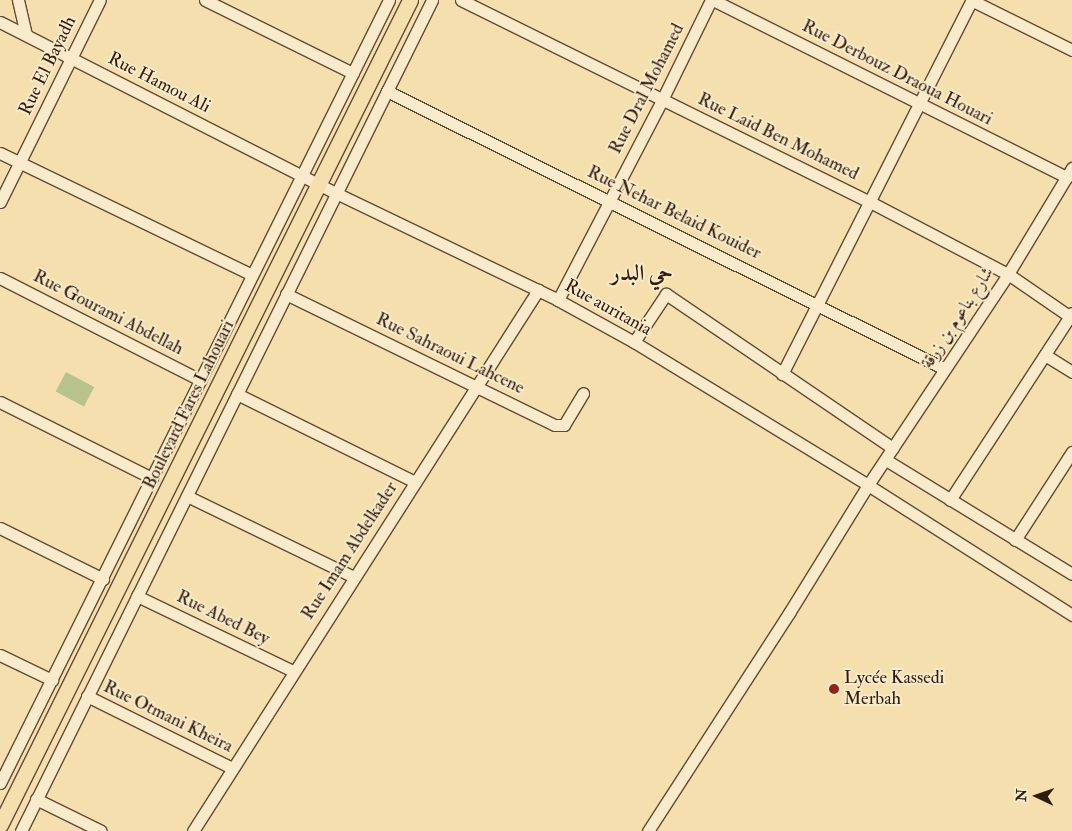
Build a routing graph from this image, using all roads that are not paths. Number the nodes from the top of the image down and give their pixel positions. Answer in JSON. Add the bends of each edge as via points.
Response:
{"nodes":[{"id":1,"x":18,"y":0,"type":"edge"},
{"id":2,"x":100,"y":0,"type":"edge"},
{"id":3,"x":205,"y":0,"type":"edge"},
{"id":4,"x":389,"y":0,"type":"edge"},
{"id":5,"x":410,"y":0,"type":"edge"},
{"id":6,"x":432,"y":0,"type":"edge"},
{"id":7,"x":461,"y":0,"type":"edge"},
{"id":8,"x":712,"y":0,"type":"edge"},
{"id":9,"x":971,"y":0,"type":"edge"},
{"id":10,"x":0,"y":22,"type":"edge"},
{"id":11,"x":26,"y":34,"type":"junction"},
{"id":12,"x":1072,"y":50,"type":"edge"},
{"id":13,"x":71,"y":59,"type":"junction"},
{"id":14,"x":353,"y":72,"type":"junction"},
{"id":15,"x":387,"y":91,"type":"junction"},
{"id":16,"x":662,"y":100,"type":"junction"},
{"id":17,"x":920,"y":104,"type":"junction"},
{"id":18,"x":0,"y":153,"type":"edge"},
{"id":19,"x":20,"y":162,"type":"junction"},
{"id":20,"x":1069,"y":173,"type":"edge"},
{"id":21,"x":302,"y":175,"type":"junction"},
{"id":22,"x":320,"y":184,"type":"junction"},
{"id":23,"x":336,"y":192,"type":"junction"},
{"id":24,"x":609,"y":201,"type":"junction"},
{"id":25,"x":0,"y":202,"type":"edge"},
{"id":26,"x":870,"y":202,"type":"junction"},
{"id":27,"x":1008,"y":274,"type":"junction"},
{"id":28,"x":252,"y":275,"type":"junction"},
{"id":29,"x":0,"y":278,"type":"edge"},
{"id":30,"x":538,"y":290,"type":"junction"},
{"id":31,"x":286,"y":294,"type":"junction"},
{"id":32,"x":558,"y":300,"type":"junction"},
{"id":33,"x":819,"y":304,"type":"junction"},
{"id":34,"x":1071,"y":316,"type":"edge"},
{"id":35,"x":634,"y":342,"type":"junction"},
{"id":36,"x":1045,"y":355,"type":"junction"},
{"id":37,"x":946,"y":369,"type":"junction"},
{"id":38,"x":1072,"y":372,"type":"edge"},
{"id":39,"x":782,"y":374,"type":"junction"},
{"id":40,"x":200,"y":380,"type":"junction"},
{"id":41,"x":478,"y":386,"type":"junction"},
{"id":42,"x":583,"y":393,"type":"dead end"},
{"id":43,"x":237,"y":394,"type":"junction"},
{"id":44,"x":0,"y":402,"type":"edge"},
{"id":45,"x":893,"y":448,"type":"junction"},
{"id":46,"x":1072,"y":452,"type":"edge"},
{"id":47,"x":886,"y":460,"type":"junction"},
{"id":48,"x":152,"y":478,"type":"junction"},
{"id":49,"x":415,"y":482,"type":"junction"},
{"id":50,"x":868,"y":484,"type":"junction"},
{"id":51,"x":186,"y":496,"type":"junction"},
{"id":52,"x":950,"y":500,"type":"junction"},
{"id":53,"x":0,"y":528,"type":"edge"},
{"id":54,"x":1015,"y":540,"type":"junction"},
{"id":55,"x":1072,"y":574,"type":"edge"},
{"id":56,"x":354,"y":577,"type":"junction"},
{"id":57,"x":103,"y":579,"type":"junction"},
{"id":58,"x":137,"y":596,"type":"junction"},
{"id":59,"x":1072,"y":615,"type":"edge"},
{"id":60,"x":0,"y":655,"type":"edge"},
{"id":61,"x":293,"y":671,"type":"junction"},
{"id":62,"x":52,"y":680,"type":"junction"},
{"id":63,"x":87,"y":696,"type":"junction"},
{"id":64,"x":232,"y":768,"type":"junction"},
{"id":65,"x":0,"y":782,"type":"edge"},
{"id":66,"x":36,"y":799,"type":"junction"},
{"id":67,"x":0,"y":825,"type":"edge"},
{"id":68,"x":88,"y":828,"type":"edge"},
{"id":69,"x":21,"y":831,"type":"edge"},
{"id":70,"x":101,"y":831,"type":"edge"},
{"id":71,"x":192,"y":831,"type":"edge"},
{"id":72,"x":648,"y":831,"type":"edge"}],
"edges":[{"from":1,"to":11,"type":"street"},
{"from":2,"to":13,"type":"street","name":"Rue El Bayadh"},
{"from":3,"to":14,"type":"street"},
{"from":4,"to":14,"type":"street"},
{"from":5,"to":22,"type":"main road","name":"Boulevard Fares Lahouari"},
{"from":6,"to":15,"type":"street"},
{"from":7,"to":16,"type":"street","name":"Rue Laid Ben Mohamed"},
{"from":8,"to":16,"type":"street","name":"Rue Dral Mohamed"},
{"from":8,"to":17,"type":"street","name":"Rue Derbouz Draoua Houari"},
{"from":9,"to":12,"type":"street"},
{"from":9,"to":17,"type":"street"},
{"from":10,"to":11,"type":"street","name":"Rue Hamou Ali"},
{"from":11,"to":13,"type":"street","name":"Rue Hamou Ali"},
{"from":13,"to":19,"type":"street","name":"Rue El Bayadh"},
{"from":13,"to":21,"type":"street","name":"Rue Hamou Ali"},
{"from":14,"to":21,"type":"street"},
{"from":15,"to":23,"type":"street"},
{"from":15,"to":24,"type":"street","name":"Rue Nehar Belaid Kouider"},
{"from":16,"to":24,"type":"street","name":"Rue Dral Mohamed"},
{"from":16,"to":26,"type":"street","name":"Rue Laid Ben Mohamed"},
{"from":17,"to":20,"type":"street","name":"Rue Derbouz Draoua Houari"},
{"from":17,"to":26,"type":"street"},
{"from":18,"to":19,"type":"street"},
{"from":19,"to":25,"type":"street","name":"Rue El Bayadh"},
{"from":19,"to":28,"type":"street"},
{"from":20,"to":27,"type":"street","name":"شارع بناعوم بن زرقة"},
{"from":21,"to":22,"type":"street","name":"Rue Hamou Ali"},
{"from":21,"to":28,"type":"street"},
{"from":22,"to":23,"type":"street","name":"Rue auritania"},
{"from":22,"to":67,"type":"main road","name":"Boulevard Fares Lahouari"},
{"from":23,"to":30,"type":"street","name":"Rue auritania"},
{"from":23,"to":31,"type":"street"},
{"from":24,"to":32,"type":"street","name":"Rue Dral Mohamed"},
{"from":24,"to":33,"type":"street","name":"Rue Nehar Belaid Kouider"},
{"from":26,"to":27,"type":"street","name":"Rue Laid Ben Mohamed"},
{"from":26,"to":33,"type":"street"},
{"from":27,"to":34,"type":"street","name":"Rue Laid Ben Mohamed"},
{"from":27,"to":37,"type":"street","name":"شارع بناعوم بن زرقة"},
{"from":28,"to":40,"type":"street"},
{"from":29,"to":40,"type":"street","name":"Rue Gourami Abdellah"},
{"from":30,"to":32,"type":"street","name":"Rue auritania"},
{"from":30,"to":41,"type":"street","name":"Rue Imam Abdelkader"},
{"from":31,"to":41,"type":"street","name":"Rue Sahraoui Lahcene"},
{"from":31,"to":43,"type":"street"},
{"from":32,"to":35,"type":"street","name":"Rue auritania"},
{"from":33,"to":37,"type":"street","name":"Rue Nehar Belaid Kouider"},
{"from":33,"to":39,"type":"street"},
{"from":34,"to":36,"type":"street"},
{"from":35,"to":39,"type":"street","via":[[666,294]]},
{"from":35,"to":50,"type":"street","name":"Rue auritania"},
{"from":36,"to":38,"type":"street"},
{"from":36,"to":52,"type":"street"},
{"from":37,"to":45,"type":"street","name":"شارع بناعوم بن زرقة"},
{"from":39,"to":45,"type":"street"},
{"from":40,"to":48,"type":"street"},
{"from":41,"to":42,"type":"street","name":"Rue Sahraoui Lahcene","via":[[560,427]]},
{"from":41,"to":49,"type":"street","name":"Rue Imam Abdelkader"},
{"from":43,"to":49,"type":"street"},
{"from":43,"to":51,"type":"street"},
{"from":44,"to":48,"type":"street"},
{"from":45,"to":47,"type":"street","name":"شارع بناعوم بن زرقة"},
{"from":46,"to":54,"type":"street"},
{"from":47,"to":50,"type":"street","name":"شارع بناعوم بن زرقة"},
{"from":47,"to":52,"type":"street"},
{"from":48,"to":57,"type":"street"},
{"from":49,"to":56,"type":"street","name":"Rue Imam Abdelkader"},
{"from":50,"to":59,"type":"street","name":"Rue auritania"},
{"from":50,"to":72,"type":"street","name":"شارع بناعوم بن زرقة","via":[[789,614]]},
{"from":51,"to":56,"type":"street"},
{"from":51,"to":58,"type":"street"},
{"from":52,"to":54,"type":"street"},
{"from":53,"to":57,"type":"street"},
{"from":54,"to":55,"type":"street"},
{"from":56,"to":61,"type":"street","name":"Rue Imam Abdelkader"},
{"from":57,"to":62,"type":"street"},
{"from":58,"to":61,"type":"street","name":"Rue Abed Bey"},
{"from":58,"to":63,"type":"street"},
{"from":60,"to":62,"type":"street"},
{"from":61,"to":64,"type":"street","name":"Rue Imam Abdelkader"},
{"from":62,"to":65,"type":"street"},
{"from":63,"to":64,"type":"street","name":"Rue Otmani Kheira"},
{"from":63,"to":66,"type":"street"},
{"from":64,"to":71,"type":"street","name":"Rue Imam Abdelkader"},
{"from":66,"to":68,"type":"street"},
{"from":66,"to":69,"type":"street"},
{"from":68,"to":70,"type":"street"}]}
